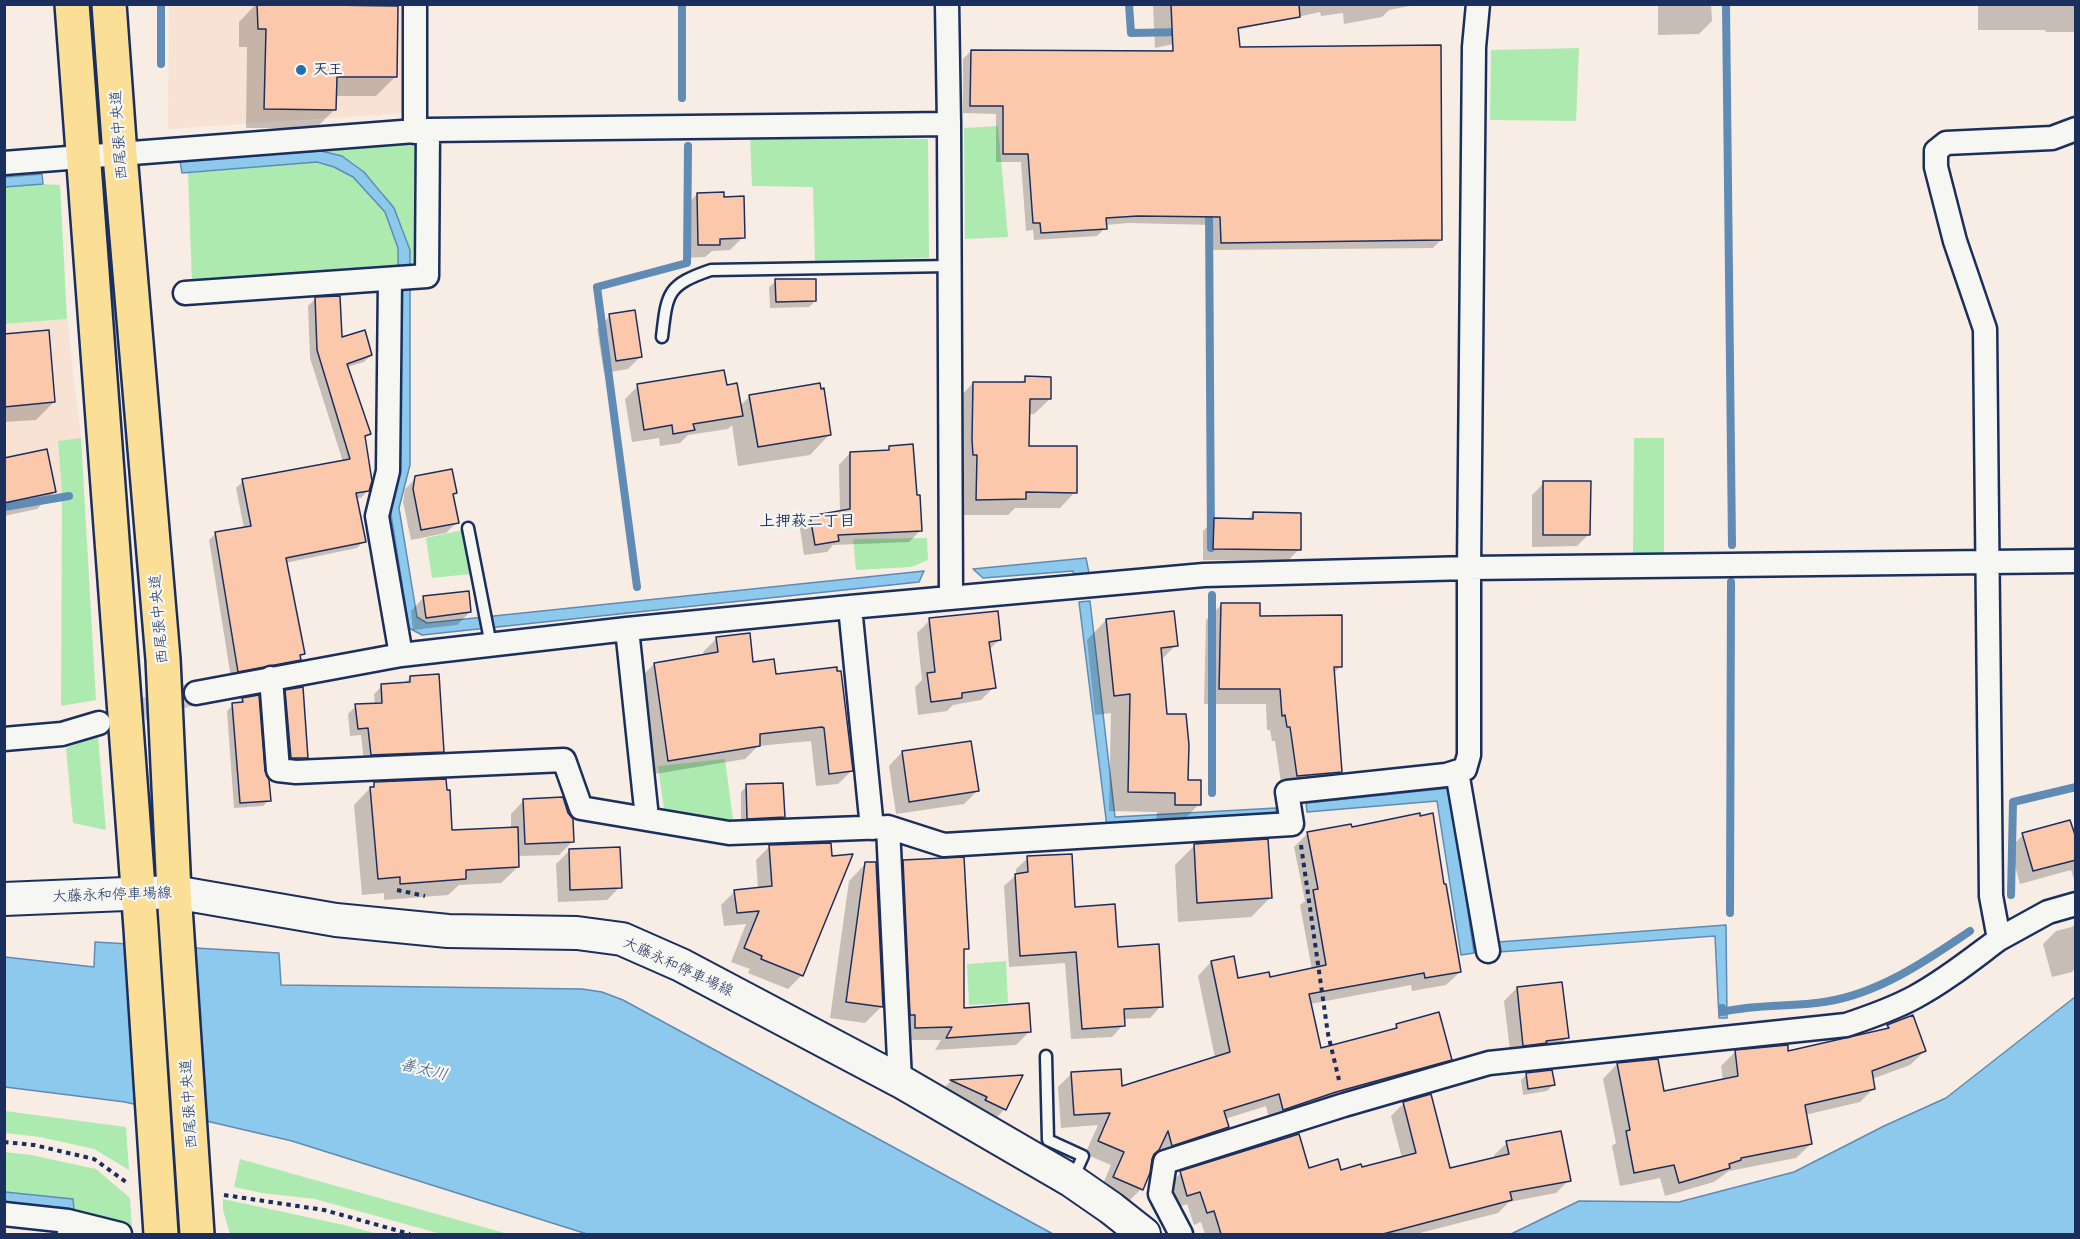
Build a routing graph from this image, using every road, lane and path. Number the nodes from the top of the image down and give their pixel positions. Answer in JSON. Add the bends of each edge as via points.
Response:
{"nodes":[{"id":1,"x":72,"y":4,"type":"edge"},
{"id":2,"x":110,"y":4,"type":"edge"},
{"id":3,"x":415,"y":4,"type":"edge"},
{"id":4,"x":947,"y":4,"type":"edge"},
{"id":5,"x":1478,"y":4,"type":"edge"},
{"id":6,"x":949,"y":124,"type":"junction"},
{"id":7,"x":2076,"y":129,"type":"edge"},
{"id":8,"x":422,"y":131,"type":"junction"},
{"id":9,"x":120,"y":155,"type":"junction"},
{"id":10,"x":83,"y":157,"type":"junction"},
{"id":11,"x":4,"y":163,"type":"edge"},
{"id":12,"x":950,"y":266,"type":"junction"},
{"id":13,"x":401,"y":278,"type":"junction"},
{"id":14,"x":185,"y":293,"type":"dead end"},
{"id":15,"x":662,"y":337,"type":"dead end"},
{"id":16,"x":468,"y":528,"type":"dead end"},
{"id":17,"x":1987,"y":561,"type":"junction"},
{"id":18,"x":2076,"y":561,"type":"edge"},
{"id":19,"x":1469,"y":568,"type":"junction"},
{"id":20,"x":951,"y":597,"type":"junction"},
{"id":21,"x":850,"y":607,"type":"junction"},
{"id":22,"x":627,"y":629,"type":"junction"},
{"id":23,"x":489,"y":638,"type":"junction"},
{"id":24,"x":401,"y":655,"type":"junction"},
{"id":25,"x":271,"y":678,"type":"junction"},
{"id":26,"x":196,"y":693,"type":"tunnel mouth"},
{"id":27,"x":99,"y":723,"type":"tunnel mouth"},
{"id":28,"x":4,"y":739,"type":"edge"},
{"id":29,"x":1457,"y":772,"type":"junction"},
{"id":30,"x":647,"y":818,"type":"junction"},
{"id":31,"x":1292,"y":824,"type":"junction"},
{"id":32,"x":880,"y":827,"type":"junction"},
{"id":33,"x":139,"y":892,"type":"junction"},
{"id":34,"x":174,"y":892,"type":"junction"},
{"id":35,"x":4,"y":899,"type":"edge"},
{"id":36,"x":2076,"y":904,"type":"edge"},
{"id":37,"x":1999,"y":939,"type":"junction"},
{"id":38,"x":1488,"y":951,"type":"dead end"},
{"id":39,"x":1046,"y":1056,"type":"dead end"},
{"id":40,"x":900,"y":1081,"type":"junction"},
{"id":41,"x":1344,"y":1105,"type":"junction"},
{"id":42,"x":4,"y":1142,"type":"edge"},
{"id":43,"x":1072,"y":1181,"type":"junction"},
{"id":44,"x":158,"y":1187,"type":"junction"},
{"id":45,"x":197,"y":1207,"type":"edge"},
{"id":46,"x":4,"y":1214,"type":"edge"},
{"id":47,"x":68,"y":1228,"type":"edge"},
{"id":48,"x":120,"y":1234,"type":"edge"},
{"id":49,"x":161,"y":1234,"type":"edge"},
{"id":50,"x":410,"y":1234,"type":"edge"},
{"id":51,"x":1144,"y":1234,"type":"edge"},
{"id":52,"x":1181,"y":1234,"type":"edge"}],
"edges":[{"from":1,"to":10,"type":"main road"},
{"from":2,"to":9,"type":"main road","name":"西尾張中央道"},
{"from":3,"to":8,"type":"street"},
{"from":4,"to":6,"type":"street"},
{"from":5,"to":19,"type":"street","via":[[1474,47]]},
{"from":6,"to":8,"type":"street"},
{"from":6,"to":12,"type":"street"},
{"from":7,"to":17,"type":"street","via":[[2052,138],[1946,142],[1936,151],[1936,167],[1955,241],[1985,329]]},
{"from":8,"to":9,"type":"street"},
{"from":8,"to":13,"type":"street","via":[[427,276]]},
{"from":9,"to":10,"type":"street"},
{"from":9,"to":34,"type":"main road","name":"西尾張中央道","via":[[163,659]]},
{"from":10,"to":11,"type":"street"},
{"from":10,"to":33,"type":"main road"},
{"from":12,"to":15,"type":"lane","via":[[711,270],[674,287],[666,302]]},
{"from":12,"to":20,"type":"street"},
{"from":13,"to":14,"type":"street"},
{"from":13,"to":24,"type":"street","via":[[388,471],[377,516]]},
{"from":16,"to":23,"type":"lane"},
{"from":17,"to":18,"type":"street"},
{"from":17,"to":19,"type":"street"},
{"from":17,"to":37,"type":"street","via":[[1991,896]]},
{"from":19,"to":20,"type":"street","via":[[1204,575]]},
{"from":19,"to":29,"type":"street","via":[[1470,755],[1465,770]]},
{"from":20,"to":21,"type":"street"},
{"from":21,"to":22,"type":"street"},
{"from":21,"to":32,"type":"street"},
{"from":22,"to":23,"type":"street"},
{"from":22,"to":30,"type":"street"},
{"from":23,"to":24,"type":"street"},
{"from":24,"to":25,"type":"street"},
{"from":25,"to":26,"type":"street"},
{"from":25,"to":30,"type":"street","via":[[278,770],[564,760],[581,808]]},
{"from":27,"to":28,"type":"street","via":[[62,734]]},
{"from":29,"to":31,"type":"street","via":[[1287,792]]},
{"from":29,"to":38,"type":"street"},
{"from":30,"to":32,"type":"street","via":[[729,834]]},
{"from":31,"to":32,"type":"street","via":[[944,845]]},
{"from":31,"to":41,"type":"path","via":[[1303,850],[1328,1034]]},
{"from":32,"to":40,"type":"street"},
{"from":33,"to":34,"type":"main road","name":"大藤永和停車場線"},
{"from":33,"to":35,"type":"main road","name":"大藤永和停車場線"},
{"from":33,"to":44,"type":"main road"},
{"from":34,"to":40,"type":"main road","name":"大藤永和停車場線","via":[[336,920],[448,931],[577,933],[622,939],[681,964]]},
{"from":34,"to":45,"type":"main road","name":"西尾張中央道"},
{"from":36,"to":37,"type":"street","via":[[2048,912]]},
{"from":37,"to":41,"type":"street","via":[[1916,997],[1846,1025],[1489,1063]]},
{"from":39,"to":43,"type":"lane","via":[[1048,1140],[1083,1156]]},
{"from":40,"to":43,"type":"main road","name":"大藤永和停車場線"},
{"from":41,"to":52,"type":"street","via":[[1165,1162],[1160,1194]]},
{"from":42,"to":44,"type":"path","via":[[94,1159],[131,1185]]},
{"from":43,"to":51,"type":"main road","name":"大藤永和停車場線"},
{"from":44,"to":49,"type":"main road"},
{"from":45,"to":50,"type":"path","via":[[324,1210]]},
{"from":46,"to":47,"type":"street"},
{"from":47,"to":48,"type":"street"}]}
